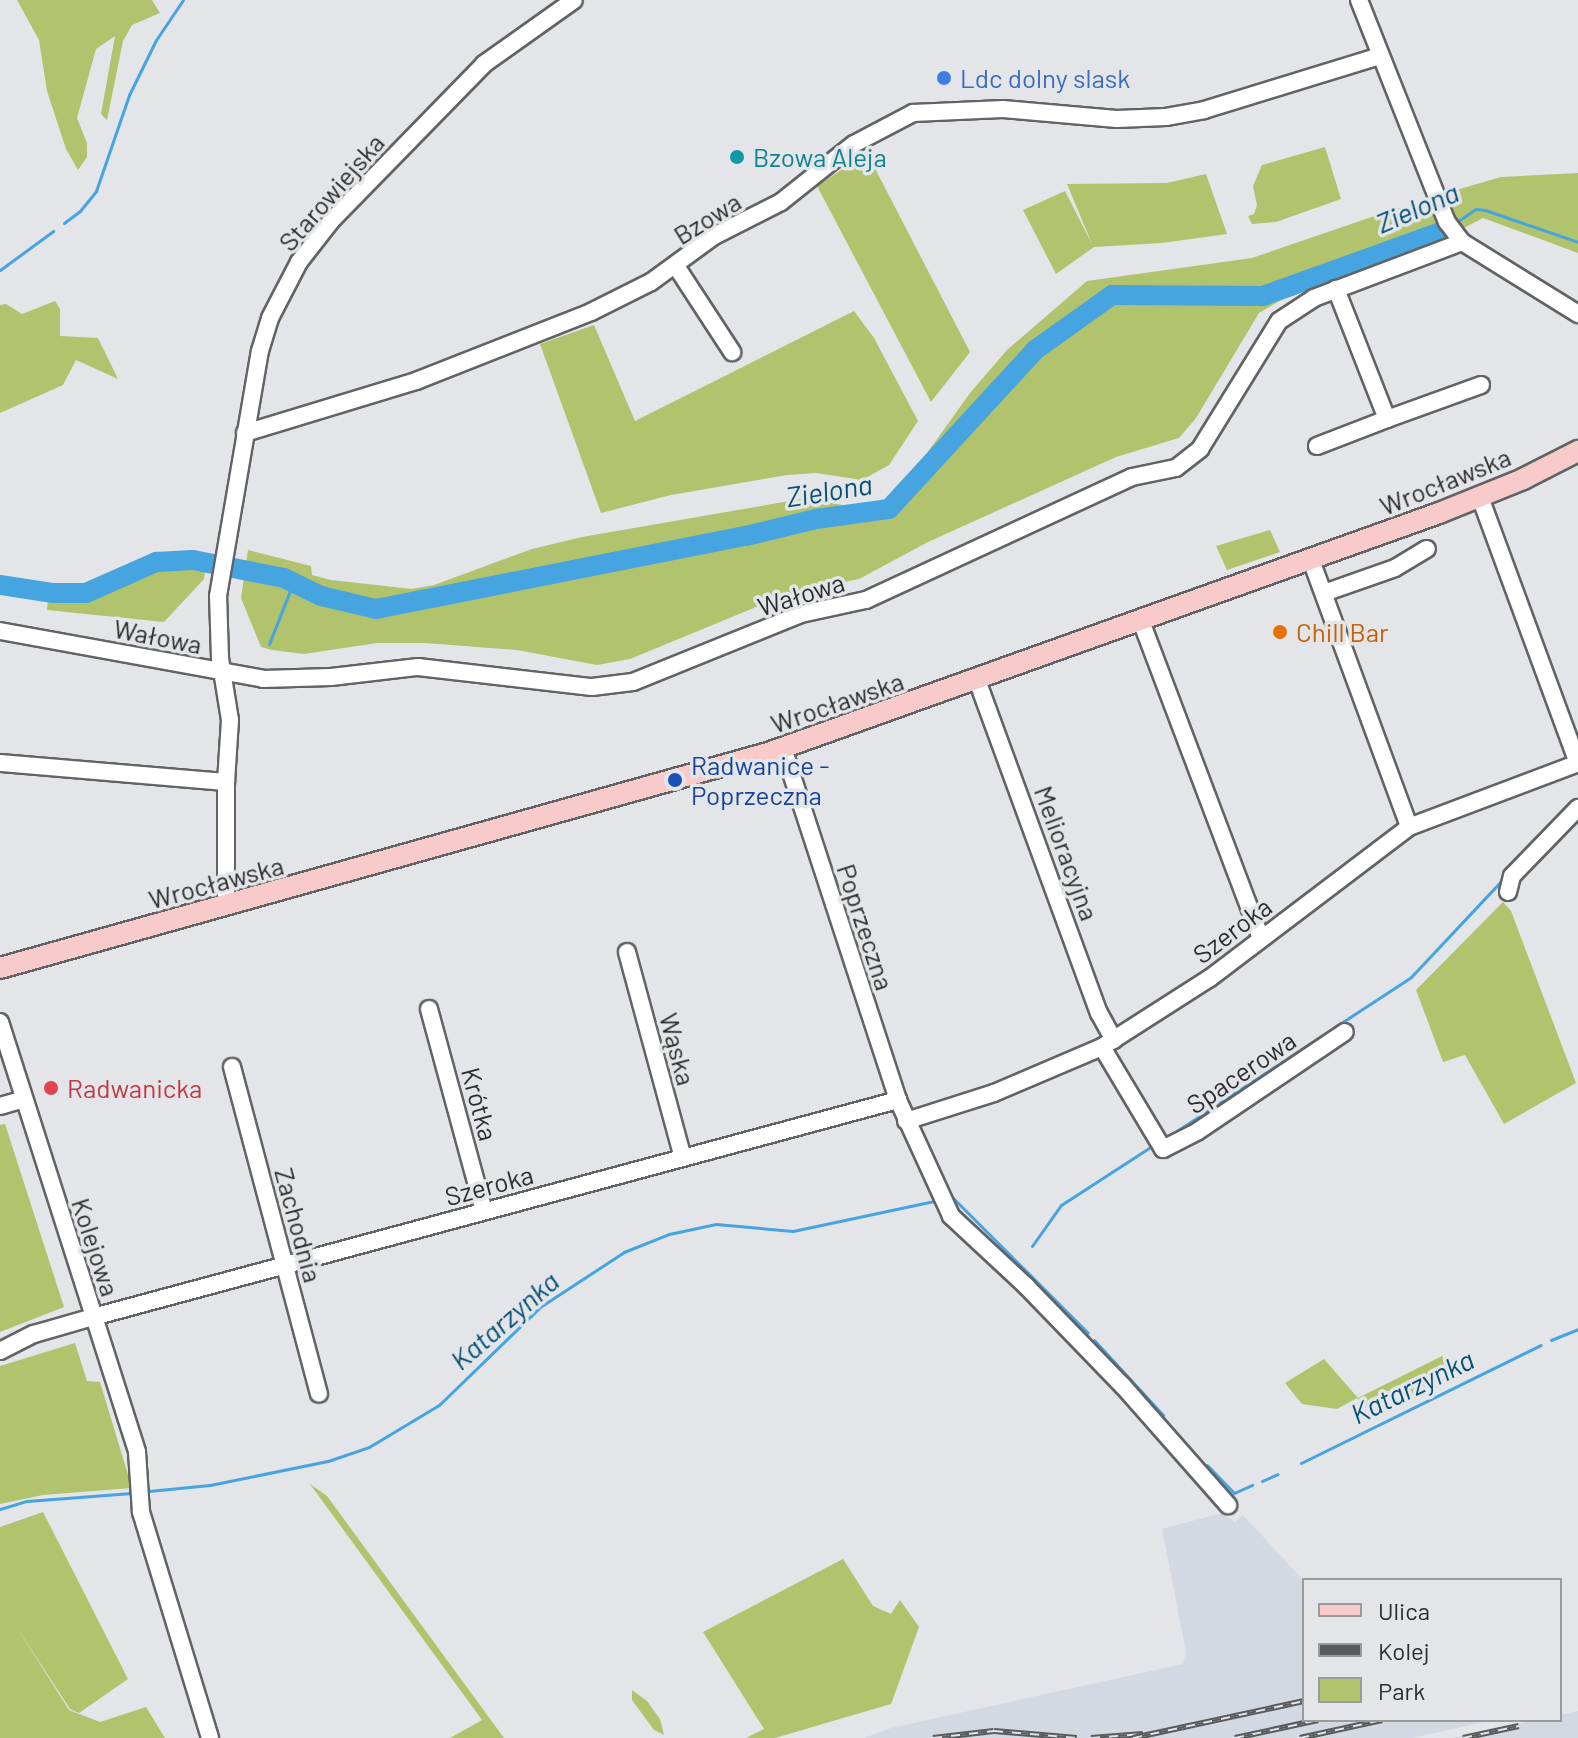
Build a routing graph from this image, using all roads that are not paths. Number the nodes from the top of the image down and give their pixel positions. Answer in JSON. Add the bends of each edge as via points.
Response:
{"nodes":[{"id":1,"x":574,"y":0,"type":"edge"},
{"id":2,"x":1359,"y":0,"type":"edge"},
{"id":3,"x":1380,"y":56,"type":"junction"},
{"id":4,"x":1455,"y":233,"type":"junction"},
{"id":5,"x":676,"y":266,"type":"junction"},
{"id":6,"x":1332,"y":291,"type":"junction"},
{"id":7,"x":1578,"y":314,"type":"edge"},
{"id":8,"x":732,"y":352,"type":"dead end"},
{"id":9,"x":1481,"y":385,"type":"dead end"},
{"id":10,"x":1387,"y":419,"type":"junction"},
{"id":11,"x":245,"y":433,"type":"junction"},
{"id":12,"x":1317,"y":446,"type":"dead end"},
{"id":13,"x":1578,"y":451,"type":"edge"},
{"id":14,"x":1480,"y":497,"type":"junction"},
{"id":15,"x":1427,"y":549,"type":"dead end"},
{"id":16,"x":1311,"y":560,"type":"junction"},
{"id":17,"x":1324,"y":593,"type":"junction"},
{"id":18,"x":1141,"y":621,"type":"junction"},
{"id":19,"x":0,"y":631,"type":"edge"},
{"id":20,"x":225,"y":674,"type":"junction"},
{"id":21,"x":977,"y":680,"type":"junction"},
{"id":22,"x":783,"y":748,"type":"junction"},
{"id":23,"x":0,"y":763,"type":"edge"},
{"id":24,"x":1578,"y":763,"type":"edge"},
{"id":25,"x":226,"y":782,"type":"junction"},
{"id":26,"x":1578,"y":808,"type":"edge"},
{"id":27,"x":1409,"y":827,"type":"junction"},
{"id":28,"x":1508,"y":892,"type":"dead end"},
{"id":29,"x":226,"y":906,"type":"junction"},
{"id":30,"x":1261,"y":938,"type":"junction"},
{"id":31,"x":627,"y":952,"type":"dead end"},
{"id":32,"x":0,"y":968,"type":"edge"},
{"id":33,"x":429,"y":1009,"type":"dead end"},
{"id":34,"x":0,"y":1022,"type":"edge"},
{"id":35,"x":1345,"y":1032,"type":"dead end"},
{"id":36,"x":1108,"y":1044,"type":"junction"},
{"id":37,"x":232,"y":1067,"type":"dead end"},
{"id":38,"x":24,"y":1099,"type":"junction"},
{"id":39,"x":898,"y":1100,"type":"junction"},
{"id":40,"x":0,"y":1106,"type":"edge"},
{"id":41,"x":906,"y":1121,"type":"junction"},
{"id":42,"x":1163,"y":1149,"type":"joint"},
{"id":43,"x":683,"y":1158,"type":"junction"},
{"id":44,"x":484,"y":1211,"type":"junction"},
{"id":45,"x":284,"y":1266,"type":"junction"},
{"id":46,"x":93,"y":1317,"type":"junction"},
{"id":47,"x":0,"y":1351,"type":"edge"},
{"id":48,"x":319,"y":1394,"type":"dead end"},
{"id":49,"x":1228,"y":1505,"type":"dead end"},
{"id":50,"x":210,"y":1738,"type":"edge"}],
"edges":[{"from":1,"to":11,"type":"street","name":"Starowiejska","via":[[484,64],[312,244],[265,330]]},
{"from":2,"to":3,"type":"street"},
{"from":3,"to":4,"type":"street"},
{"from":3,"to":5,"type":"street","name":"Bzowa","via":[[1166,117],[1117,119],[1003,109],[913,113],[875,130],[796,192],[714,236]]},
{"from":4,"to":6,"type":"street","name":"Wałowa"},
{"from":4,"to":7,"type":"street"},
{"from":5,"to":8,"type":"street"},
{"from":5,"to":11,"type":"street","name":"Bzowa","via":[[591,312],[416,381]]},
{"from":6,"to":10,"type":"street"},
{"from":6,"to":20,"type":"street","name":"Wałowa","via":[[1279,321],[1220,421],[1176,468],[1132,477],[866,600],[801,614],[633,682],[592,687],[418,667],[284,680]]},
{"from":9,"to":10,"type":"street"},
{"from":10,"to":12,"type":"street"},
{"from":11,"to":20,"type":"street","name":"Starowiejska","via":[[220,580],[220,658]]},
{"from":13,"to":14,"type":"main road","name":"Wrocławska"},
{"from":14,"to":16,"type":"main road","name":"Wrocławska"},
{"from":14,"to":24,"type":"street"},
{"from":15,"to":17,"type":"street","via":[[1395,568]]},
{"from":16,"to":17,"type":"street"},
{"from":16,"to":18,"type":"main road","name":"Wrocławska"},
{"from":17,"to":27,"type":"street"},
{"from":18,"to":21,"type":"main road","name":"Wrocławska"},
{"from":18,"to":30,"type":"street"},
{"from":19,"to":20,"type":"street","name":"Wałowa"},
{"from":20,"to":25,"type":"street","name":"Starowiejska","via":[[230,720]]},
{"from":21,"to":22,"type":"main road","name":"Wrocławska"},
{"from":21,"to":36,"type":"street","name":"Melioracyjna"},
{"from":22,"to":29,"type":"main road","name":"Wrocławska"},
{"from":22,"to":39,"type":"street","name":"Poprzeczna"},
{"from":23,"to":25,"type":"street"},
{"from":24,"to":27,"type":"street","name":"Szeroka"},
{"from":25,"to":29,"type":"street","name":"Starowiejska"},
{"from":26,"to":28,"type":"street","via":[[1512,876]]},
{"from":27,"to":30,"type":"street","name":"Szeroka"},
{"from":29,"to":32,"type":"main road","name":"Wrocławska"},
{"from":30,"to":36,"type":"street","name":"Szeroka"},
{"from":31,"to":43,"type":"street","name":"Wąska"},
{"from":33,"to":44,"type":"street","name":"Krótka"},
{"from":34,"to":38,"type":"street","name":"Kolejowa"},
{"from":35,"to":42,"type":"street","name":"Spacerowa"},
{"from":36,"to":41,"type":"street","name":"Szeroka","via":[[994,1093]]},
{"from":36,"to":42,"type":"street","name":"Melioracyjna"},
{"from":37,"to":45,"type":"street","name":"Zachodnia"},
{"from":38,"to":40,"type":"street"},
{"from":38,"to":46,"type":"street","name":"Kolejowa"},
{"from":39,"to":41,"type":"street","name":"Poprzeczna"},
{"from":39,"to":43,"type":"street","name":"Szeroka"},
{"from":41,"to":49,"type":"street","name":"Poprzeczna","via":[[951,1216],[1123,1386]]},
{"from":43,"to":44,"type":"street","name":"Szeroka"},
{"from":44,"to":45,"type":"street","name":"Szeroka"},
{"from":45,"to":46,"type":"street","name":"Szeroka"},
{"from":45,"to":48,"type":"street","name":"Zachodnia"},
{"from":46,"to":47,"type":"street","name":"Szeroka","via":[[34,1334]]},
{"from":46,"to":50,"type":"street","name":"Kolejowa","via":[[137,1452],[141,1512]]}]}
